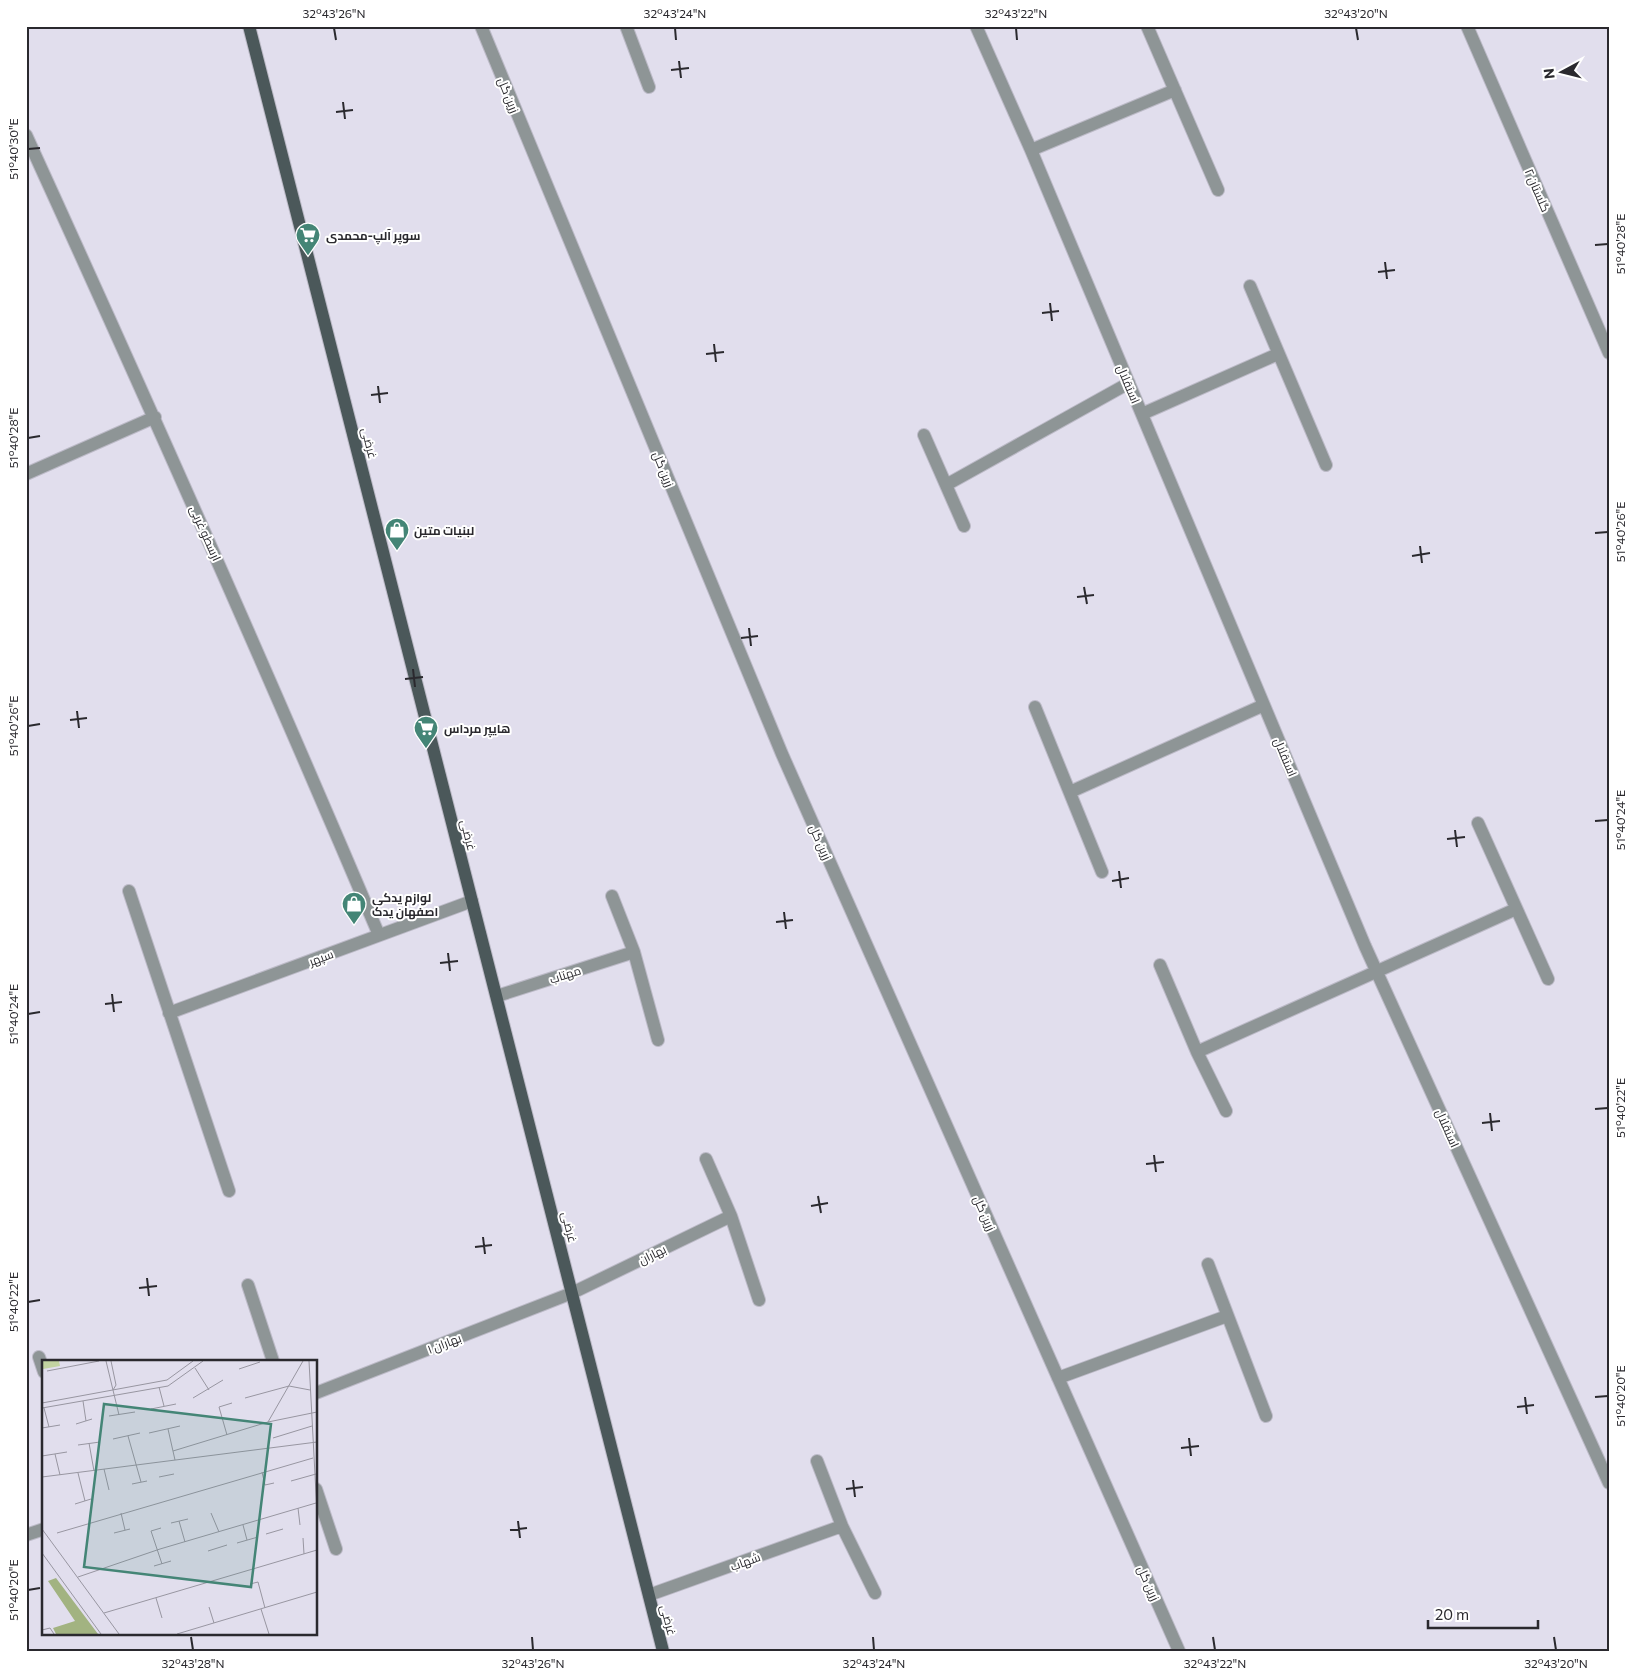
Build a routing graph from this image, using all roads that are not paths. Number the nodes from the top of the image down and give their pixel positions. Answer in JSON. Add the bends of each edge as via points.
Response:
{"nodes":[{"id":1,"x":249,"y":26,"type":"edge"},
{"id":2,"x":481,"y":26,"type":"edge"},
{"id":3,"x":626,"y":26,"type":"edge"},
{"id":4,"x":976,"y":26,"type":"edge"},
{"id":5,"x":1147,"y":26,"type":"edge"},
{"id":6,"x":1467,"y":26,"type":"edge"},
{"id":7,"x":649,"y":87,"type":"dead end"},
{"id":8,"x":1175,"y":90,"type":"junction"},
{"id":9,"x":26,"y":135,"type":"edge"},
{"id":10,"x":1031,"y":150,"type":"junction"},
{"id":11,"x":1218,"y":190,"type":"dead end"},
{"id":12,"x":1250,"y":286,"type":"dead end"},
{"id":13,"x":1609,"y":353,"type":"edge"},
{"id":14,"x":1278,"y":354,"type":"junction"},
{"id":15,"x":1129,"y":383,"type":"junction"},
{"id":16,"x":1142,"y":414,"type":"junction"},
{"id":17,"x":155,"y":417,"type":"junction"},
{"id":18,"x":924,"y":435,"type":"dead end"},
{"id":19,"x":1326,"y":464,"type":"dead end"},
{"id":20,"x":26,"y":474,"type":"edge"},
{"id":21,"x":946,"y":485,"type":"junction"},
{"id":22,"x":964,"y":526,"type":"dead end"},
{"id":23,"x":1264,"y":705,"type":"junction"},
{"id":24,"x":1035,"y":706,"type":"dead end"},
{"id":25,"x":1070,"y":792,"type":"junction"},
{"id":26,"x":1478,"y":823,"type":"dead end"},
{"id":27,"x":1102,"y":872,"type":"dead end"},
{"id":28,"x":129,"y":892,"type":"dead end"},
{"id":29,"x":612,"y":896,"type":"dead end"},
{"id":30,"x":472,"y":901,"type":"junction"},
{"id":31,"x":1516,"y":909,"type":"junction"},
{"id":32,"x":379,"y":935,"type":"junction"},
{"id":33,"x":634,"y":952,"type":"junction"},
{"id":34,"x":1160,"y":965,"type":"dead end"},
{"id":35,"x":1377,"y":972,"type":"junction"},
{"id":36,"x":1548,"y":979,"type":"dead end"},
{"id":37,"x":497,"y":996,"type":"junction"},
{"id":38,"x":169,"y":1013,"type":"junction"},
{"id":39,"x":658,"y":1040,"type":"dead end"},
{"id":40,"x":1197,"y":1052,"type":"junction"},
{"id":41,"x":1226,"y":1111,"type":"dead end"},
{"id":42,"x":706,"y":1159,"type":"dead end"},
{"id":43,"x":229,"y":1191,"type":"dead end"},
{"id":44,"x":731,"y":1216,"type":"junction"},
{"id":45,"x":1208,"y":1264,"type":"dead end"},
{"id":46,"x":248,"y":1286,"type":"dead end"},
{"id":47,"x":572,"y":1293,"type":"junction"},
{"id":48,"x":759,"y":1300,"type":"dead end"},
{"id":49,"x":1227,"y":1316,"type":"junction"},
{"id":50,"x":39,"y":1357,"type":"dead end"},
{"id":51,"x":273,"y":1360,"type":"edge"},
{"id":52,"x":42,"y":1366,"type":"edge"},
{"id":53,"x":1058,"y":1378,"type":"junction"},
{"id":54,"x":318,"y":1392,"type":"edge"},
{"id":55,"x":1266,"y":1416,"type":"dead end"},
{"id":56,"x":817,"y":1461,"type":"dead end"},
{"id":57,"x":1609,"y":1483,"type":"edge"},
{"id":58,"x":318,"y":1495,"type":"edge"},
{"id":59,"x":842,"y":1526,"type":"junction"},
{"id":60,"x":42,"y":1530,"type":"edge"},
{"id":61,"x":26,"y":1535,"type":"edge"},
{"id":62,"x":336,"y":1549,"type":"dead end"},
{"id":63,"x":875,"y":1593,"type":"dead end"},
{"id":64,"x":649,"y":1596,"type":"junction"},
{"id":65,"x":663,"y":1651,"type":"edge"},
{"id":66,"x":1179,"y":1651,"type":"edge"}],
"edges":[{"from":1,"to":30,"type":"main road","name":"غرضی"},
{"from":2,"to":53,"type":"street","name":"زرین گل","via":[[782,754]]},
{"from":3,"to":7,"type":"street"},
{"from":4,"to":10,"type":"street","name":"استقلال"},
{"from":5,"to":8,"type":"street"},
{"from":6,"to":13,"type":"street","name":"گلستان ۲"},
{"from":8,"to":10,"type":"street"},
{"from":8,"to":11,"type":"street"},
{"from":9,"to":17,"type":"street","name":"ارسطو غربی"},
{"from":10,"to":15,"type":"street","name":"استقلال"},
{"from":12,"to":14,"type":"street"},
{"from":14,"to":16,"type":"street"},
{"from":14,"to":19,"type":"street"},
{"from":15,"to":16,"type":"street","name":"استقلال"},
{"from":15,"to":21,"type":"street"},
{"from":16,"to":23,"type":"street","name":"استقلال"},
{"from":17,"to":20,"type":"street"},
{"from":17,"to":32,"type":"street","name":"ارسطو غربی"},
{"from":18,"to":21,"type":"street"},
{"from":21,"to":22,"type":"street"},
{"from":23,"to":25,"type":"street"},
{"from":23,"to":35,"type":"street","name":"استقلال"},
{"from":24,"to":25,"type":"street"},
{"from":25,"to":27,"type":"street"},
{"from":26,"to":31,"type":"street"},
{"from":28,"to":38,"type":"street"},
{"from":29,"to":33,"type":"street"},
{"from":30,"to":32,"type":"street","name":"سپهر"},
{"from":30,"to":37,"type":"main road","name":"غرضی"},
{"from":31,"to":35,"type":"street"},
{"from":31,"to":36,"type":"street"},
{"from":32,"to":38,"type":"street","name":"سپهر"},
{"from":33,"to":37,"type":"street","name":"مهتاب"},
{"from":33,"to":39,"type":"street"},
{"from":34,"to":40,"type":"street"},
{"from":35,"to":40,"type":"street"},
{"from":35,"to":57,"type":"street","name":"استقلال"},
{"from":37,"to":47,"type":"main road","name":"غرضی"},
{"from":38,"to":43,"type":"street"},
{"from":40,"to":41,"type":"street"},
{"from":42,"to":44,"type":"street"},
{"from":44,"to":47,"type":"street","name":"بهاران"},
{"from":44,"to":48,"type":"street"},
{"from":45,"to":49,"type":"street"},
{"from":46,"to":51,"type":"street"},
{"from":47,"to":54,"type":"street","name":"بهاران ۱"},
{"from":47,"to":64,"type":"main road","name":"غرضی"},
{"from":49,"to":53,"type":"street"},
{"from":49,"to":55,"type":"street"},
{"from":50,"to":52,"type":"street"},
{"from":53,"to":66,"type":"street","name":"زرین گل"},
{"from":56,"to":59,"type":"street"},
{"from":58,"to":62,"type":"street"},
{"from":59,"to":63,"type":"street"},
{"from":59,"to":64,"type":"street","name":"شهاب"},
{"from":60,"to":61,"type":"street"},
{"from":64,"to":65,"type":"main road","name":"غرضی"}]}
